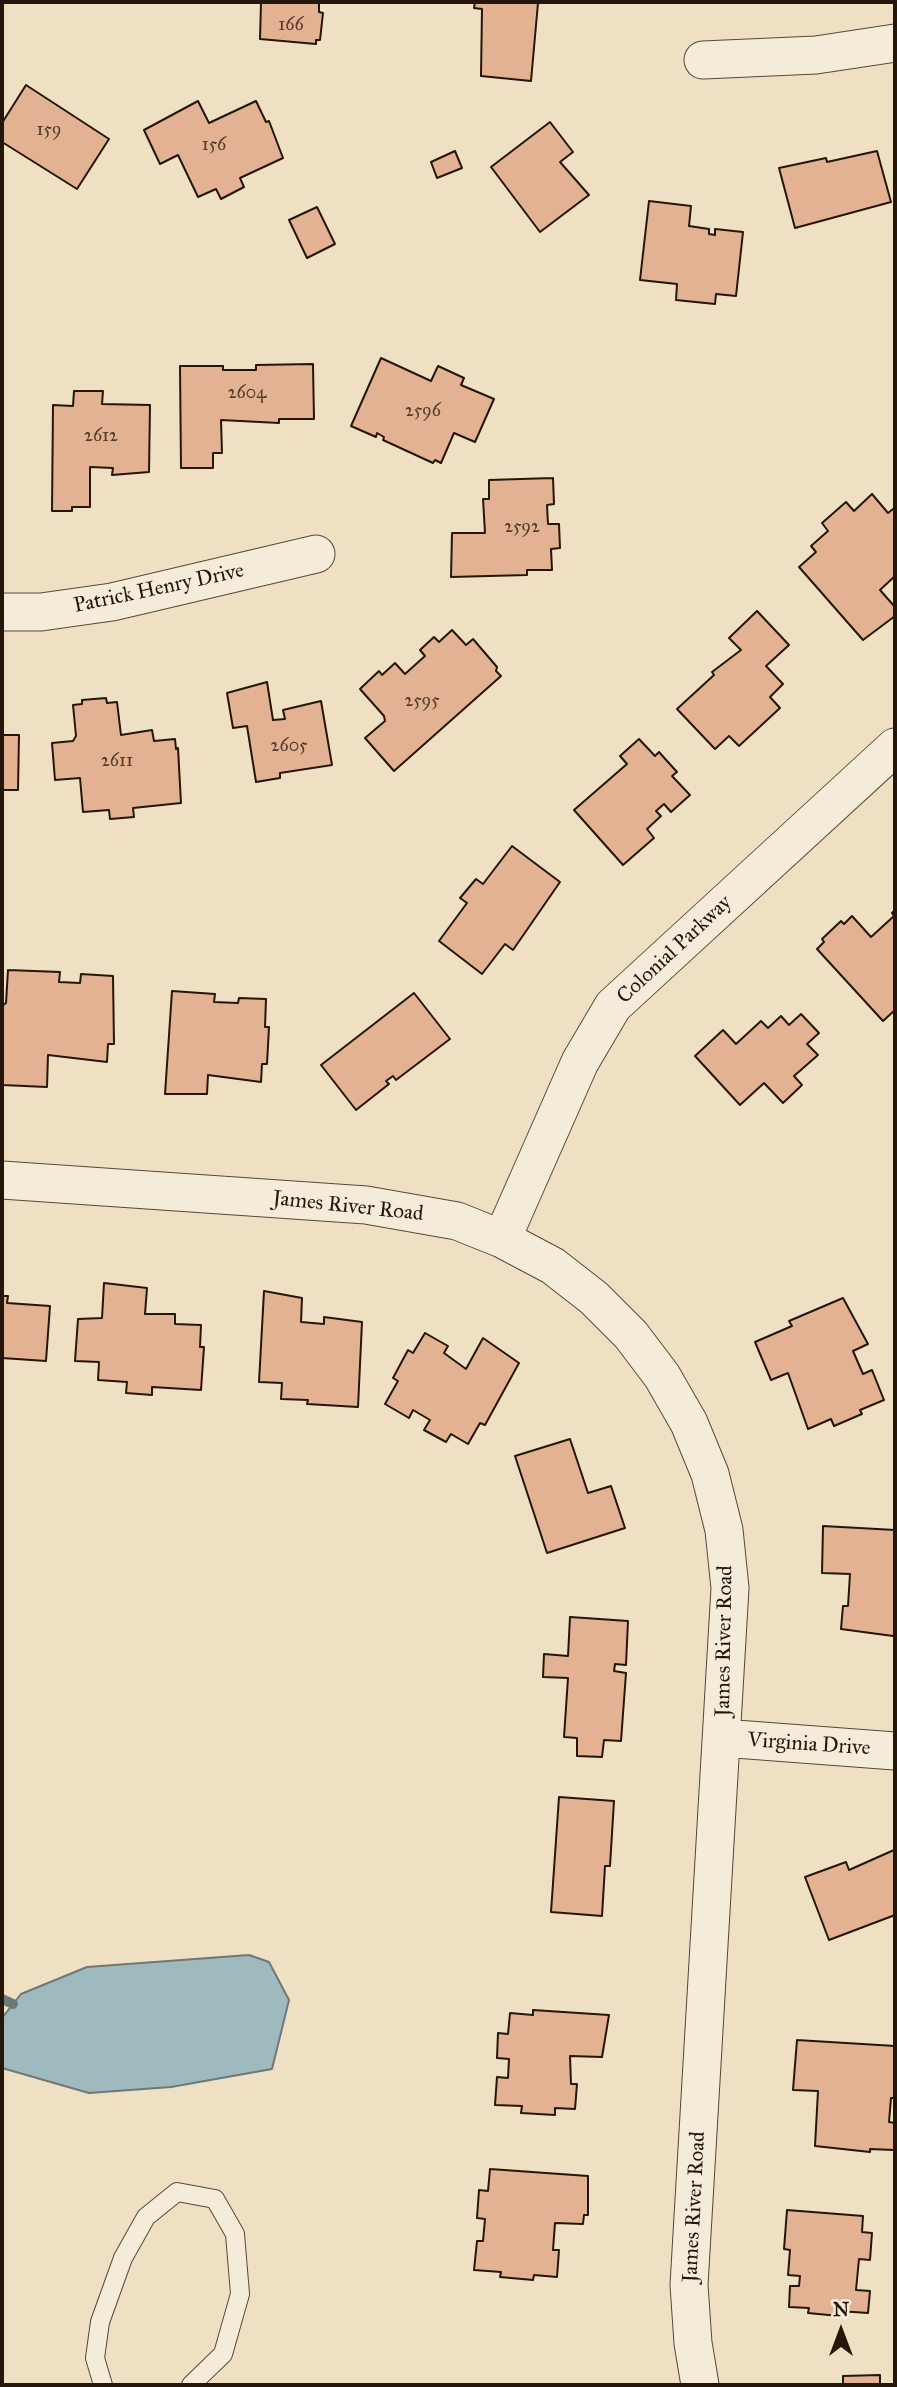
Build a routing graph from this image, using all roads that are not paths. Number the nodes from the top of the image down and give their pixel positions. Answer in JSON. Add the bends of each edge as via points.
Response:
{"nodes":[{"id":1,"x":895,"y":43,"type":"edge"},
{"id":2,"x":703,"y":60,"type":"dead end"},
{"id":3,"x":316,"y":554,"type":"dead end"},
{"id":4,"x":2,"y":612,"type":"edge"},
{"id":5,"x":895,"y":747,"type":"edge"},
{"id":6,"x":2,"y":1180,"type":"edge"},
{"id":7,"x":502,"y":1239,"type":"junction"},
{"id":8,"x":722,"y":1738,"type":"junction"},
{"id":9,"x":895,"y":1751,"type":"edge"},
{"id":10,"x":103,"y":2385,"type":"edge"},
{"id":11,"x":191,"y":2385,"type":"edge"},
{"id":12,"x":700,"y":2385,"type":"edge"}],
"edges":[{"from":1,"to":2,"type":"street","via":[[827,54]]},
{"from":3,"to":4,"type":"street","name":"Patrick Henry Drive","via":[[112,602],[41,612]]},
{"from":5,"to":7,"type":"street","name":"Colonial Parkway","via":[[613,1006],[580,1062]]},
{"from":6,"to":7,"type":"street","name":"James River Road","via":[[392,1208],[457,1221]]},
{"from":7,"to":8,"type":"street","name":"James River Road","via":[[553,1266],[594,1298],[631,1335],[690,1423],[710,1474],[724,1530],[730,1588]]},
{"from":8,"to":9,"type":"street","name":"Virginia Drive"},
{"from":8,"to":12,"type":"street","name":"James River Road","via":[[690,2285],[692,2343]]},
{"from":10,"to":11,"type":"lane","via":[[95,2358],[100,2322],[123,2258],[146,2217],[177,2192],[215,2199],[236,2234],[240,2294],[223,2354]]}]}
